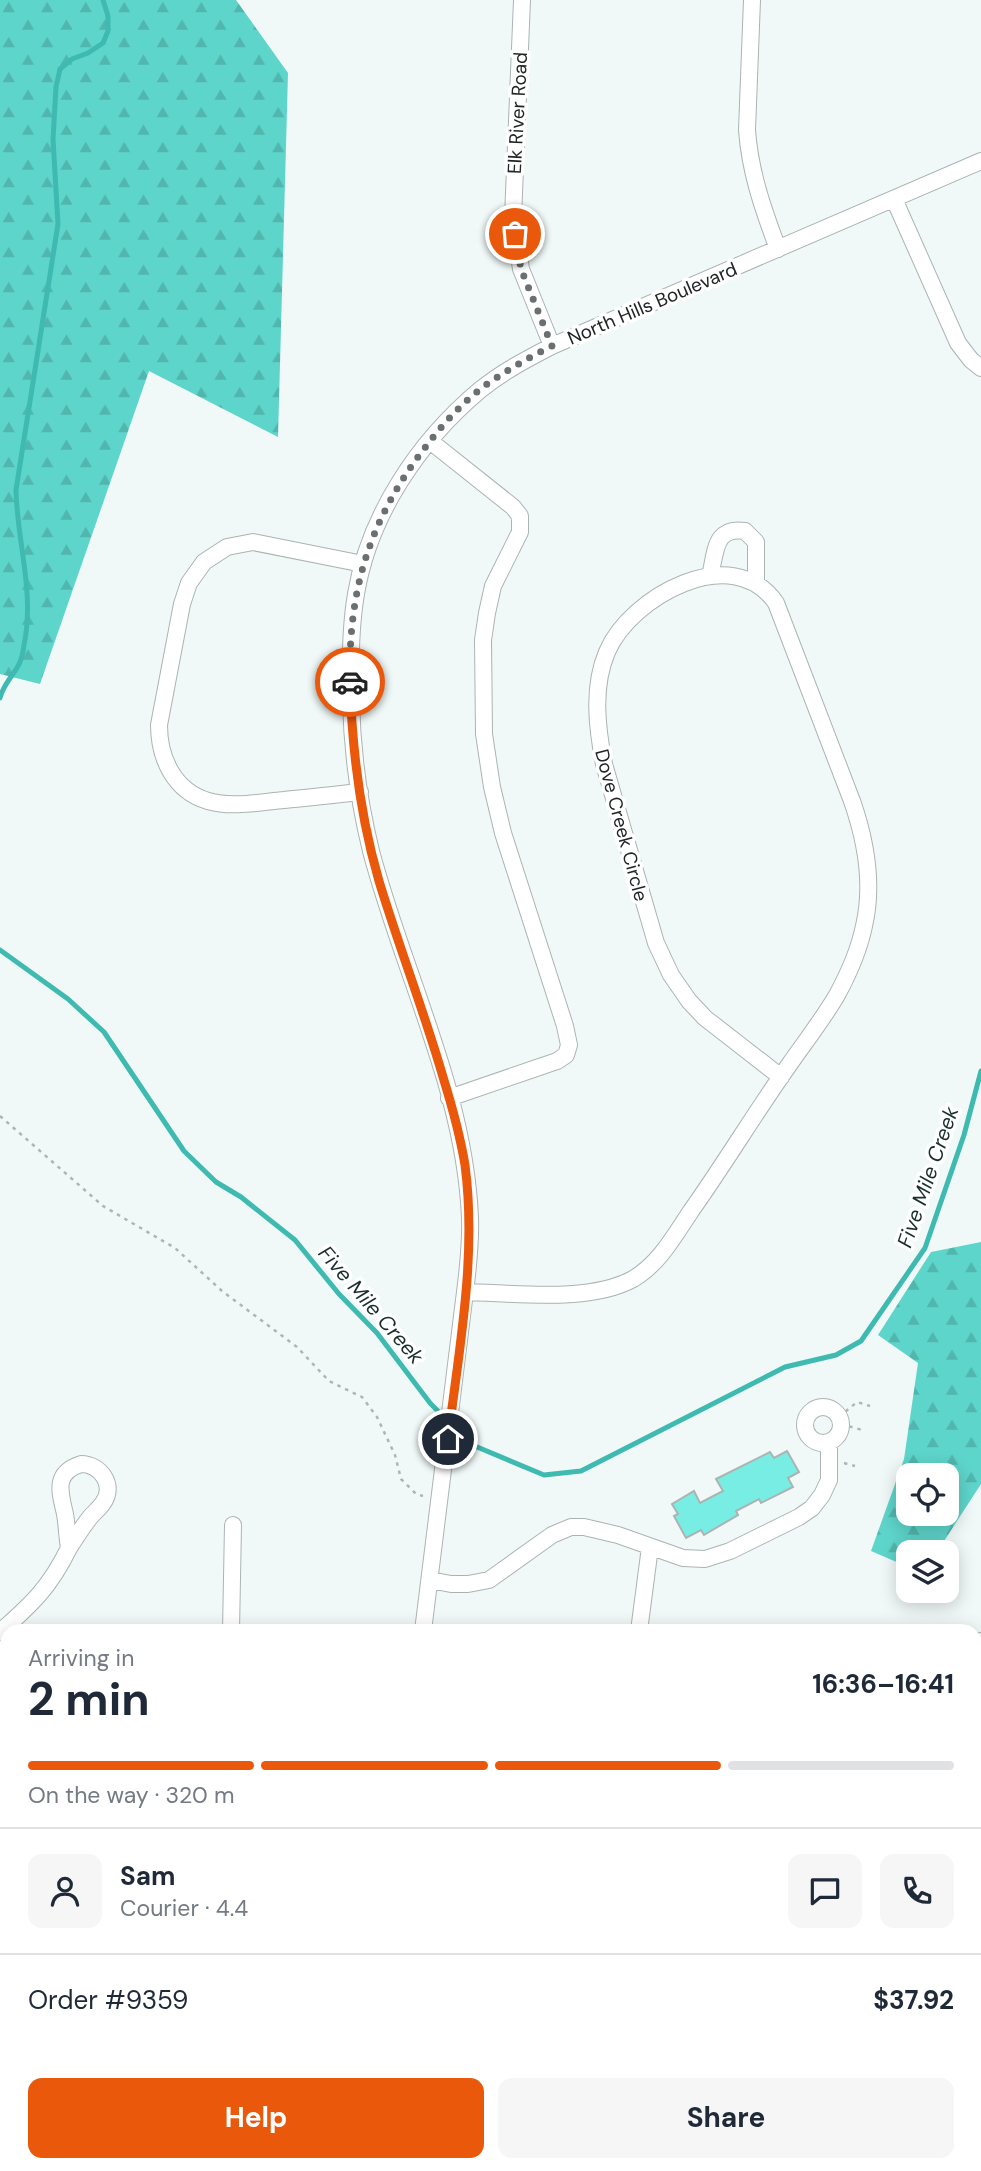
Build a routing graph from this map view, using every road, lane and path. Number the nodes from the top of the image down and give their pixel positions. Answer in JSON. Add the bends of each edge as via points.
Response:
{"nodes":[{"id":1,"x":522,"y":0,"type":"edge"},
{"id":2,"x":752,"y":0,"type":"edge"},
{"id":3,"x":981,"y":162,"type":"edge"},
{"id":4,"x":894,"y":199,"type":"junction"},
{"id":5,"x":778,"y":249,"type":"junction"},
{"id":6,"x":552,"y":346,"type":"junction"},
{"id":7,"x":981,"y":368,"type":"edge"},
{"id":8,"x":430,"y":441,"type":"junction"},
{"id":9,"x":363,"y":564,"type":"junction"},
{"id":10,"x":710,"y":576,"type":"junction"},
{"id":11,"x":756,"y":583,"type":"junction"},
{"id":12,"x":360,"y":792,"type":"junction"},
{"id":13,"x":781,"y":1077,"type":"junction"},
{"id":14,"x":449,"y":1098,"type":"junction"},
{"id":15,"x":0,"y":1116,"type":"edge"},
{"id":16,"x":465,"y":1292,"type":"junction"},
{"id":17,"x":870,"y":1406,"type":"dead end"},
{"id":18,"x":840,"y":1421,"type":"junction"},
{"id":19,"x":862,"y":1430,"type":"dead end"},
{"id":20,"x":829,"y":1442,"type":"junction"},
{"id":21,"x":440,"y":1500,"type":"junction"},
{"id":22,"x":233,"y":1525,"type":"dead end"},
{"id":23,"x":650,"y":1547,"type":"junction"},
{"id":24,"x":69,"y":1548,"type":"junction"},
{"id":25,"x":430,"y":1580,"type":"junction"},
{"id":26,"x":9,"y":1624,"type":"edge"},
{"id":27,"x":231,"y":1624,"type":"edge"},
{"id":28,"x":424,"y":1624,"type":"edge"},
{"id":29,"x":640,"y":1624,"type":"edge"}],
"edges":[{"from":1,"to":6,"type":"street","name":"Elk River Road","via":[[513,217],[521,269]]},
{"from":2,"to":5,"type":"street","via":[[748,151]]},
{"from":3,"to":4,"type":"street","name":"North Hills Boulevard"},
{"from":4,"to":5,"type":"street","name":"North Hills Boulevard"},
{"from":4,"to":7,"type":"street","via":[[958,343]]},
{"from":5,"to":6,"type":"street","name":"North Hills Boulevard"},
{"from":6,"to":8,"type":"street","name":"North Hills Boulevard","via":[[481,389]]},
{"from":8,"to":9,"type":"street","name":"North Hills Boulevard","via":[[391,496]]},
{"from":8,"to":14,"type":"street","via":[[513,507],[521,521],[519,537],[499,574],[487,613],[484,734],[503,833],[569,1045],[566,1055],[557,1061]]},
{"from":9,"to":12,"type":"street","name":"North Hills Boulevard","via":[[350,671]]},
{"from":9,"to":12,"type":"street","via":[[253,542],[228,547],[204,562],[189,583],[182,604],[159,725],[163,758],[173,776],[208,801],[245,803]]},
{"from":10,"to":11,"type":"street","name":"Dove Creek Circle","via":[[737,575]]},
{"from":10,"to":11,"type":"street","via":[[721,536],[734,529],[746,531],[756,542]]},
{"from":10,"to":13,"type":"street","name":"Dove Creek Circle","via":[[658,597],[622,627],[600,673],[598,735],[656,943],[671,975],[705,1018]]},
{"from":11,"to":13,"type":"street","via":[[776,603],[863,832],[869,878],[865,924],[853,963]]},
{"from":12,"to":14,"type":"street","name":"North Hills Boulevard","via":[[380,884]]},
{"from":13,"to":16,"type":"street","via":[[653,1265],[635,1278],[584,1294]]},
{"from":14,"to":16,"type":"street","name":"North Hills Boulevard","via":[[470,1218]]},
{"from":15,"to":21,"type":"path","via":[[103,1206],[175,1248],[222,1291],[297,1347],[329,1381],[362,1397],[377,1417],[401,1479],[416,1494]]},
{"from":16,"to":21,"type":"street","name":"North Hills Boulevard"},
{"from":17,"to":18,"type":"path","via":[[857,1402]]},
{"from":18,"to":19,"type":"path"},
{"from":18,"to":20,"type":"street","via":[[838,1435]]},
{"from":18,"to":20,"type":"street","via":[[831,1409],[819,1408],[806,1418],[812,1439]]},
{"from":20,"to":23,"type":"street","via":[[829,1480],[812,1508],[799,1517],[705,1559],[683,1558]]},
{"from":21,"to":25,"type":"street","name":"North Hills Boulevard"},
{"from":22,"to":27,"type":"street"},
{"from":23,"to":25,"type":"street","via":[[597,1529],[571,1527],[552,1535],[489,1580],[468,1584]]},
{"from":23,"to":29,"type":"street"},
{"from":24,"to":24,"type":"street","via":[[106,1500],[106,1479],[87,1464],[72,1467],[61,1482]]},
{"from":24,"to":26,"type":"street","via":[[40,1596]]},
{"from":25,"to":28,"type":"street","name":"North Hills Boulevard"}]}
